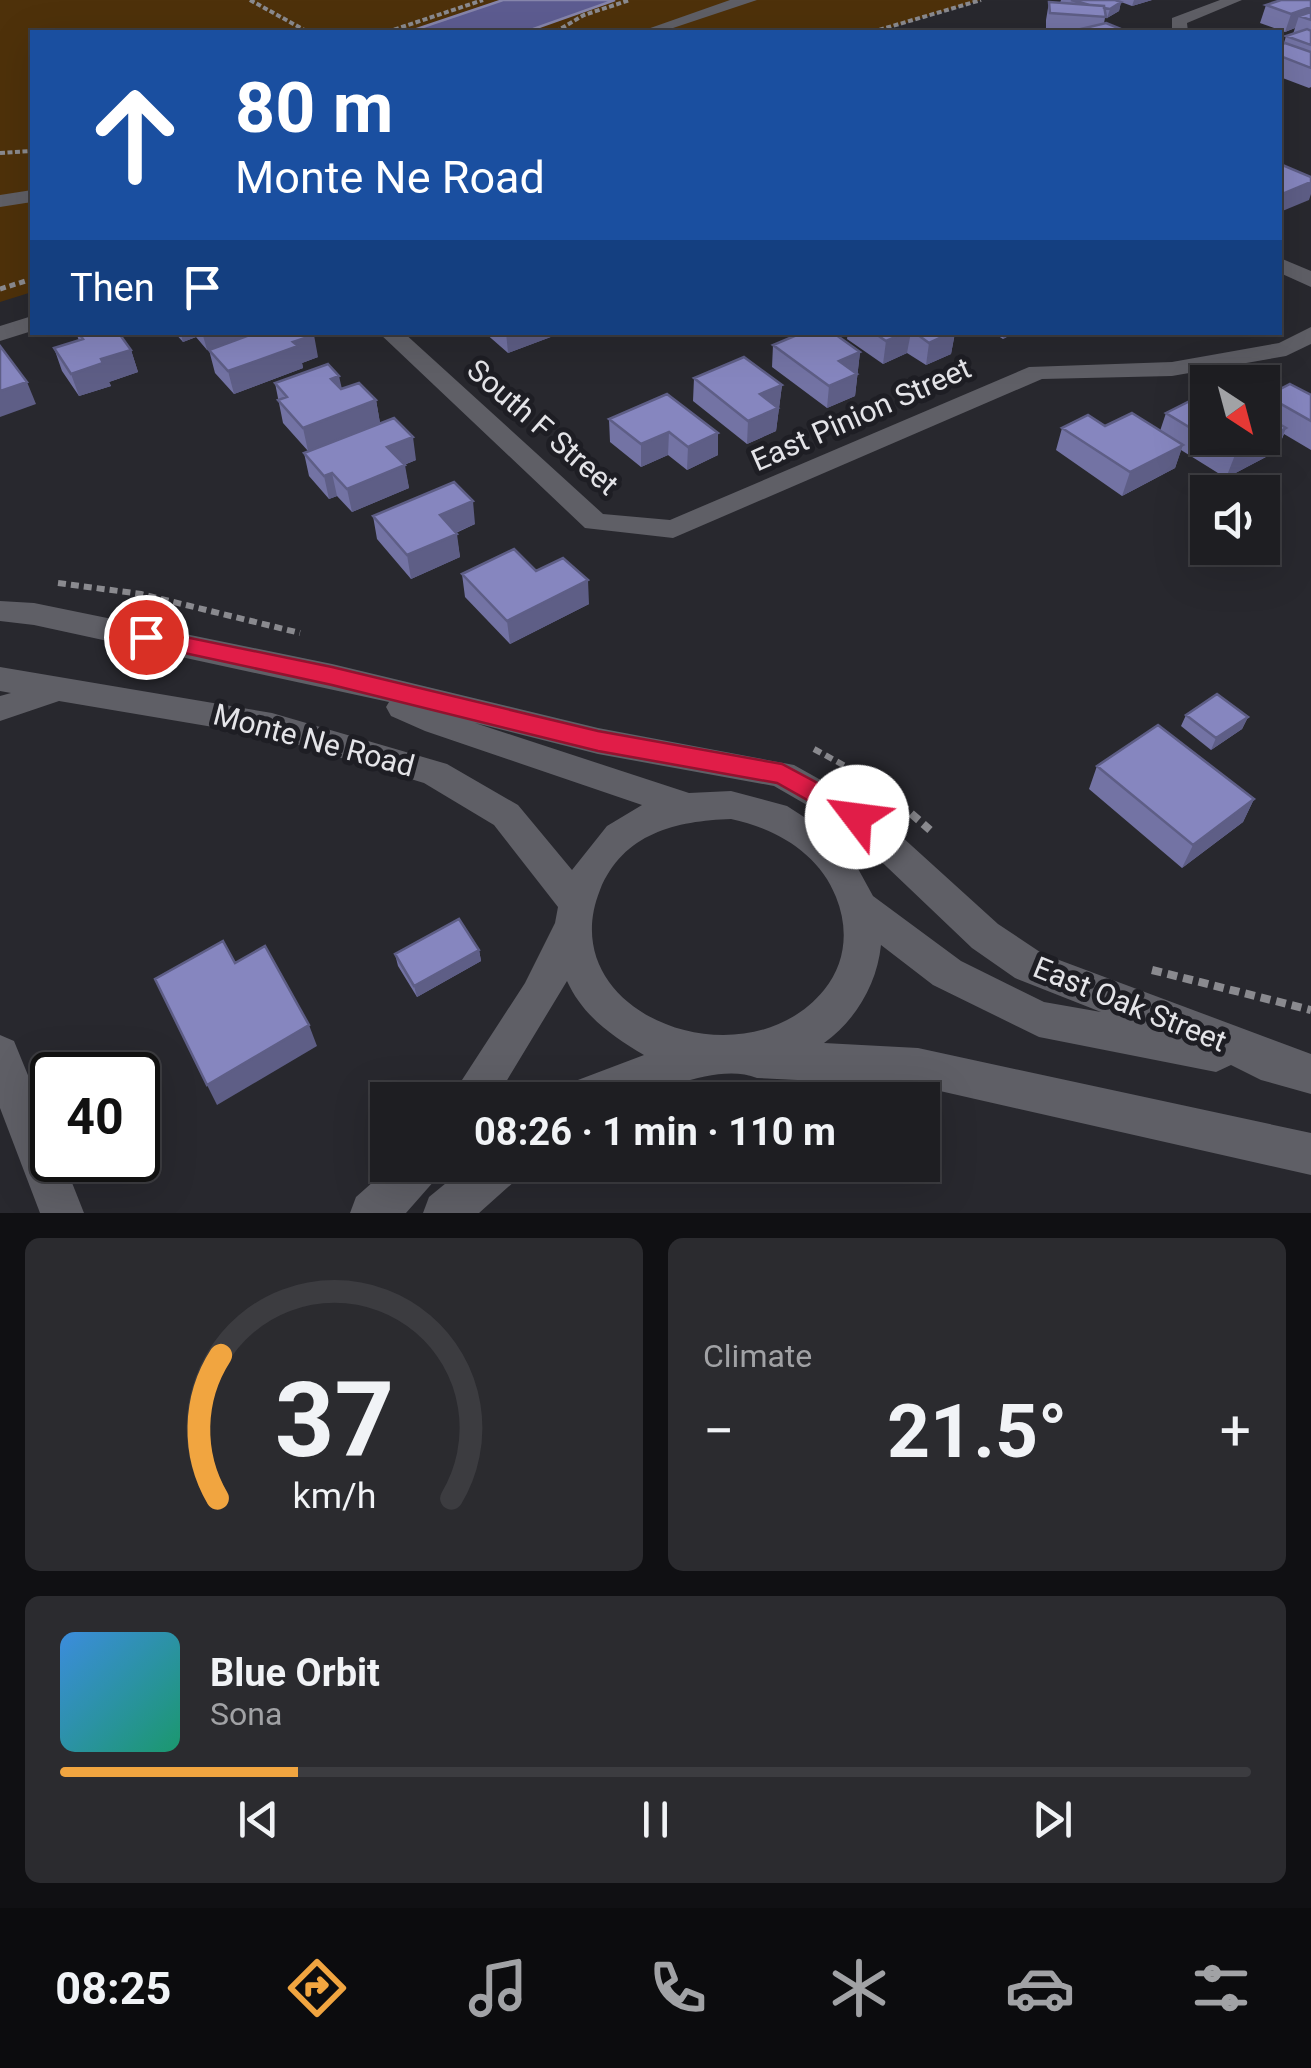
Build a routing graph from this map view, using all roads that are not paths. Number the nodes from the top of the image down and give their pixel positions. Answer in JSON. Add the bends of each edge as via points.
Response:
{"nodes":[{"id":1,"x":749,"y":0,"type":"edge"},
{"id":2,"x":1234,"y":0,"type":"edge"},
{"id":3,"x":651,"y":30,"type":"edge"},
{"id":4,"x":1180,"y":30,"type":"edge"},
{"id":5,"x":30,"y":196,"type":"edge"},
{"id":6,"x":0,"y":202,"type":"edge"},
{"id":7,"x":1282,"y":266,"type":"edge"},
{"id":8,"x":1311,"y":280,"type":"edge"},
{"id":9,"x":30,"y":324,"type":"edge"},
{"id":10,"x":0,"y":334,"type":"edge"},
{"id":11,"x":1311,"y":334,"type":"edge"},
{"id":12,"x":392,"y":335,"type":"edge"},
{"id":13,"x":673,"y":529,"type":"joint"},
{"id":14,"x":0,"y":611,"type":"edge"},
{"id":15,"x":332,"y":676,"type":"junction"},
{"id":16,"x":0,"y":679,"type":"edge"},
{"id":17,"x":60,"y":688,"type":"junction"},
{"id":18,"x":0,"y":709,"type":"edge"},
{"id":19,"x":687,"y":806,"type":"junction"},
{"id":20,"x":860,"y":907,"type":"junction"},
{"id":21,"x":574,"y":915,"type":"junction"},
{"id":22,"x":0,"y":1054,"type":"edge"},
{"id":23,"x":727,"y":1058,"type":"junction"},
{"id":24,"x":1296,"y":1069,"type":"edge"},
{"id":25,"x":484,"y":1082,"type":"edge"},
{"id":26,"x":621,"y":1082,"type":"edge"},
{"id":27,"x":1311,"y":1154,"type":"edge"},
{"id":28,"x":407,"y":1182,"type":"edge"},
{"id":29,"x":481,"y":1182,"type":"edge"},
{"id":30,"x":62,"y":1213,"type":"edge"},
{"id":31,"x":372,"y":1213,"type":"edge"},
{"id":32,"x":445,"y":1213,"type":"edge"}],
"edges":[{"from":1,"to":3,"type":"street"},
{"from":2,"to":4,"type":"street","via":[[1178,22]]},
{"from":5,"to":6,"type":"street"},
{"from":7,"to":8,"type":"street"},
{"from":9,"to":10,"type":"street"},
{"from":11,"to":13,"type":"street","name":"East Pinion Street","via":[[1286,349],[1172,369],[1038,372]]},
{"from":12,"to":13,"type":"street","name":"South F Street","via":[[594,522]]},
{"from":14,"to":15,"type":"street","name":"Monte Ne Road"},
{"from":15,"to":19,"type":"street","name":"Monte Ne Road","via":[[470,738]]},
{"from":15,"to":24,"type":"street","name":"East Oak Street","via":[[598,741],[782,774],[857,817],[984,936],[1029,966]]},
{"from":16,"to":17,"type":"street","name":"Monte Ne Road"},
{"from":17,"to":18,"type":"street"},
{"from":17,"to":21,"type":"street","name":"Monte Ne Road","via":[[272,725],[435,772],[506,815]]},
{"from":19,"to":20,"type":"street","via":[[731,805],[800,830],[842,868]]},
{"from":19,"to":21,"type":"street","via":[[644,820],[610,843],[586,874]]},
{"from":20,"to":23,"type":"street","via":[[863,949],[849,989],[818,1026],[772,1049]]},
{"from":20,"to":24,"type":"street","name":"East Oak Street","via":[[948,974],[1039,1019]]},
{"from":21,"to":23,"type":"street","via":[[575,950],[590,989],[620,1022],[665,1048]]},
{"from":21,"to":25,"type":"street","via":[[547,987]]},
{"from":22,"to":30,"type":"street"},
{"from":23,"to":26,"type":"street"},
{"from":23,"to":27,"type":"street","via":[[918,1068]]},
{"from":28,"to":31,"type":"street"},
{"from":29,"to":32,"type":"street"}]}
